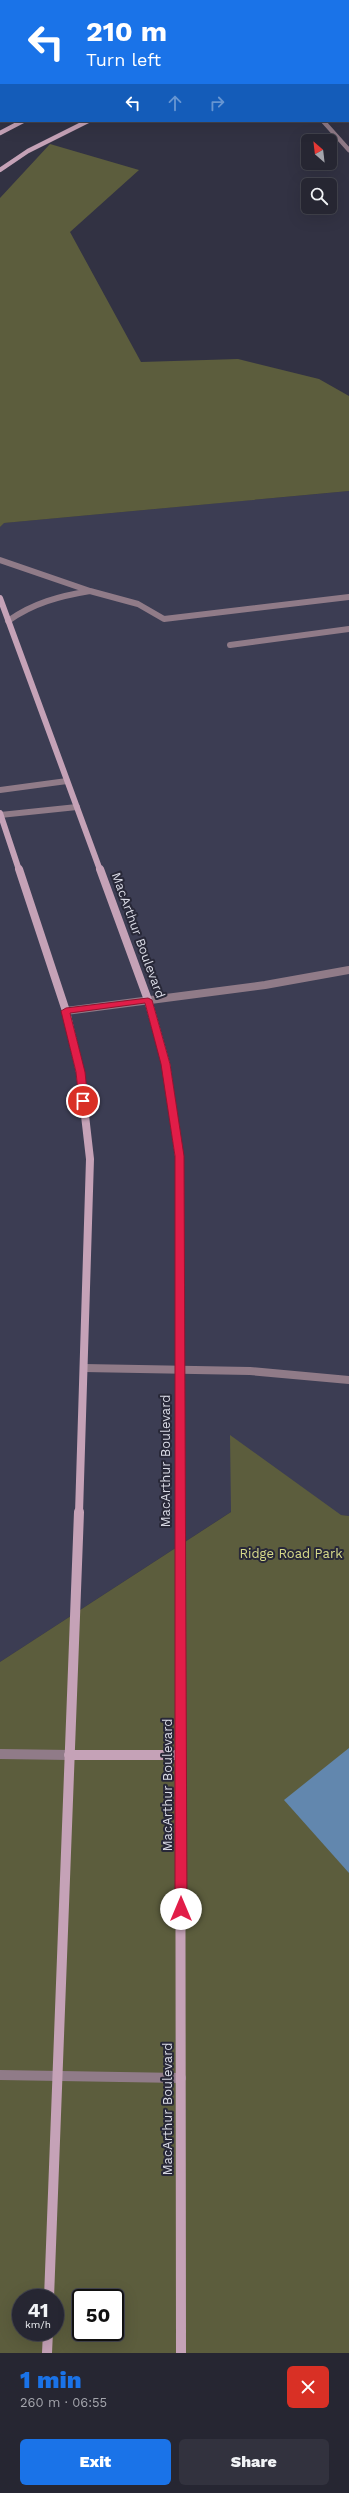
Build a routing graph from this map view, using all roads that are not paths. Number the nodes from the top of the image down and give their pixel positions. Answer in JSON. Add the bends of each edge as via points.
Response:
{"nodes":[{"id":1,"x":21,"y":122,"type":"edge"},
{"id":2,"x":86,"y":122,"type":"edge"},
{"id":3,"x":324,"y":122,"type":"edge"},
{"id":4,"x":0,"y":133,"type":"edge"},
{"id":5,"x":349,"y":150,"type":"edge"},
{"id":6,"x":0,"y":170,"type":"edge"},
{"id":7,"x":0,"y":560,"type":"edge"},
{"id":8,"x":91,"y":591,"type":"junction"},
{"id":9,"x":349,"y":597,"type":"edge"},
{"id":10,"x":0,"y":598,"type":"edge"},
{"id":11,"x":8,"y":622,"type":"junction"},
{"id":12,"x":349,"y":629,"type":"edge"},
{"id":13,"x":230,"y":645,"type":"dead end"},
{"id":14,"x":67,"y":781,"type":"junction"},
{"id":15,"x":0,"y":790,"type":"edge"},
{"id":16,"x":77,"y":807,"type":"junction"},
{"id":17,"x":0,"y":815,"type":"edge"},
{"id":18,"x":349,"y":970,"type":"edge"},
{"id":19,"x":148,"y":1000,"type":"junction"},
{"id":20,"x":66,"y":1011,"type":"junction"},
{"id":21,"x":84,"y":1368,"type":"junction"},
{"id":22,"x":178,"y":1369,"type":"junction"},
{"id":23,"x":349,"y":1380,"type":"edge"},
{"id":24,"x":0,"y":1754,"type":"edge"},
{"id":25,"x":69,"y":1755,"type":"junction"},
{"id":26,"x":181,"y":1755,"type":"junction"},
{"id":27,"x":0,"y":2075,"type":"edge"},
{"id":28,"x":58,"y":2077,"type":"junction"},
{"id":29,"x":181,"y":2078,"type":"junction"},
{"id":30,"x":49,"y":2289,"type":"edge"},
{"id":31,"x":48,"y":2341,"type":"edge"},
{"id":32,"x":47,"y":2353,"type":"edge"},
{"id":33,"x":180,"y":2353,"type":"edge"}],
"edges":[{"from":1,"to":4,"type":"main road"},
{"from":2,"to":6,"type":"main road","via":[[28,151]]},
{"from":3,"to":5,"type":"lane"},
{"from":7,"to":8,"type":"lane","via":[[28,567]]},
{"from":8,"to":9,"type":"lane","via":[[122,598],[155,612],[164,619]]},
{"from":8,"to":11,"type":"lane","via":[[54,596],[24,609]]},
{"from":10,"to":11,"type":"main road","name":"MacArthur Boulevard"},
{"from":11,"to":14,"type":"main road","name":"MacArthur Boulevard"},
{"from":12,"to":13,"type":"lane"},
{"from":14,"to":15,"type":"lane"},
{"from":14,"to":16,"type":"main road","name":"MacArthur Boulevard"},
{"from":16,"to":17,"type":"lane"},
{"from":16,"to":19,"type":"main road","name":"MacArthur Boulevard"},
{"from":17,"to":20,"type":"main road"},
{"from":18,"to":19,"type":"lane","via":[[265,985]]},
{"from":19,"to":20,"type":"lane"},
{"from":19,"to":22,"type":"main road","name":"MacArthur Boulevard","via":[[166,1064],[179,1156],[181,1249]]},
{"from":20,"to":21,"type":"main road","via":[[80,1072],[90,1159]]},
{"from":21,"to":22,"type":"lane"},
{"from":21,"to":25,"type":"main road"},
{"from":22,"to":23,"type":"lane","via":[[297,1373]]},
{"from":22,"to":26,"type":"main road","name":"MacArthur Boulevard"},
{"from":24,"to":25,"type":"lane"},
{"from":25,"to":26,"type":"main road"},
{"from":25,"to":28,"type":"main road"},
{"from":26,"to":29,"type":"main road","name":"MacArthur Boulevard"},
{"from":27,"to":28,"type":"lane"},
{"from":28,"to":29,"type":"lane"},
{"from":28,"to":30,"type":"main road"},
{"from":29,"to":33,"type":"main road","name":"MacArthur Boulevard"},
{"from":31,"to":32,"type":"main road"}]}
